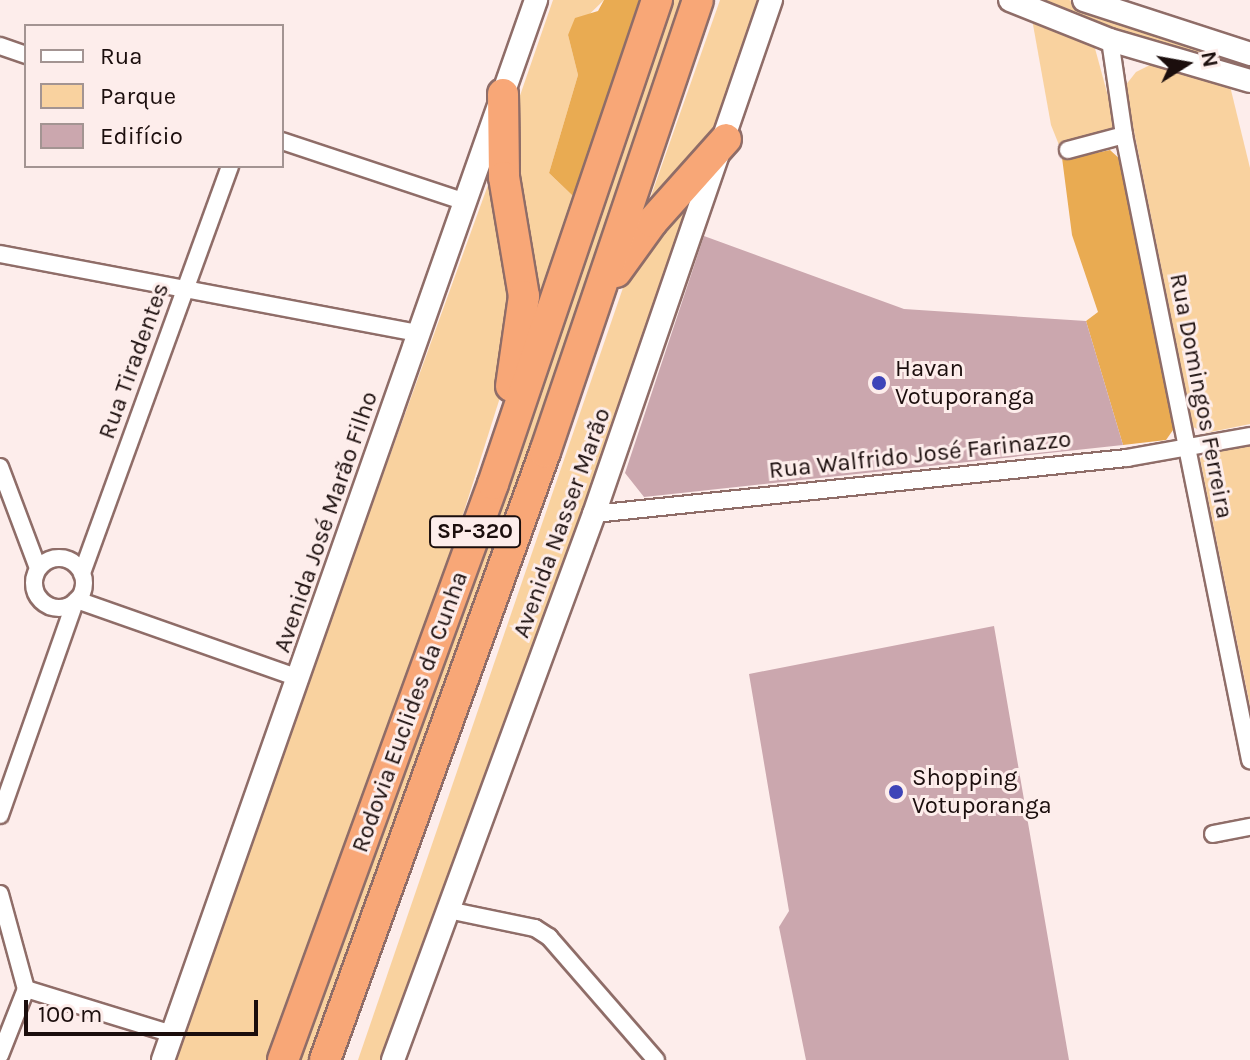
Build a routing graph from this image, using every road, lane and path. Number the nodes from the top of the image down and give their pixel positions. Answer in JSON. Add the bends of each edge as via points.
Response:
{"nodes":[{"id":1,"x":536,"y":0,"type":"edge"},
{"id":2,"x":657,"y":0,"type":"edge"},
{"id":3,"x":698,"y":0,"type":"edge"},
{"id":4,"x":771,"y":0,"type":"edge"},
{"id":5,"x":1010,"y":0,"type":"edge"},
{"id":6,"x":1084,"y":0,"type":"edge"},
{"id":7,"x":1110,"y":40,"type":"junction"},
{"id":8,"x":0,"y":46,"type":"edge"},
{"id":9,"x":24,"y":54,"type":"edge"},
{"id":10,"x":1250,"y":54,"type":"edge"},
{"id":11,"x":1250,"y":81,"type":"edge"},
{"id":12,"x":503,"y":94,"type":"junction"},
{"id":13,"x":1124,"y":135,"type":"junction"},
{"id":14,"x":726,"y":139,"type":"junction"},
{"id":15,"x":284,"y":142,"type":"edge"},
{"id":16,"x":1068,"y":150,"type":"dead end"},
{"id":17,"x":229,"y":168,"type":"edge"},
{"id":18,"x":465,"y":202,"type":"junction"},
{"id":19,"x":0,"y":254,"type":"edge"},
{"id":20,"x":186,"y":289,"type":"junction"},
{"id":21,"x":596,"y":300,"type":"junction"},
{"id":22,"x":420,"y":333,"type":"junction"},
{"id":23,"x":1250,"y":436,"type":"edge"},
{"id":24,"x":1187,"y":448,"type":"junction"},
{"id":25,"x":0,"y":467,"type":"edge"},
{"id":26,"x":493,"y":484,"type":"junction"},
{"id":27,"x":594,"y":514,"type":"junction"},
{"id":28,"x":41,"y":559,"type":"junction"},
{"id":29,"x":82,"y":573,"type":"junction"},
{"id":30,"x":82,"y":600,"type":"junction"},
{"id":31,"x":298,"y":678,"type":"junction"},
{"id":32,"x":1250,"y":760,"type":"edge"},
{"id":33,"x":0,"y":815,"type":"edge"},
{"id":34,"x":1250,"y":827,"type":"edge"},
{"id":35,"x":1213,"y":834,"type":"dead end"},
{"id":36,"x":0,"y":894,"type":"edge"},
{"id":37,"x":448,"y":910,"type":"junction"},
{"id":38,"x":26,"y":989,"type":"junction"},
{"id":39,"x":172,"y":1034,"type":"junction"},
{"id":40,"x":0,"y":1055,"type":"edge"},
{"id":41,"x":163,"y":1060,"type":"edge"},
{"id":42,"x":283,"y":1060,"type":"edge"},
{"id":43,"x":325,"y":1060,"type":"edge"},
{"id":44,"x":393,"y":1060,"type":"edge"},
{"id":45,"x":656,"y":1060,"type":"edge"}],
"edges":[{"from":1,"to":12,"type":"main road","name":"Avenida José Marão Filho"},
{"from":2,"to":26,"type":"highway","name":"Rodovia Euclides da Cunha","number":"SP-320"},
{"from":3,"to":21,"type":"highway","name":"Rodovia Euclides da Cunha","number":"SP-320"},
{"from":4,"to":14,"type":"main road","name":"Avenida Nasser Marão"},
{"from":5,"to":7,"type":"main road"},
{"from":6,"to":10,"type":"main road"},
{"from":7,"to":11,"type":"main road"},
{"from":7,"to":13,"type":"street","name":"Rua Domingos Ferreira"},
{"from":8,"to":9,"type":"street"},
{"from":12,"to":18,"type":"main road","name":"Avenida José Marão Filho"},
{"from":12,"to":26,"type":"highway","via":[[504,177],[524,296]]},
{"from":13,"to":16,"type":"street"},
{"from":13,"to":24,"type":"street","name":"Rua Domingos Ferreira"},
{"from":14,"to":21,"type":"highway","via":[[652,222]]},
{"from":14,"to":27,"type":"main road","name":"Avenida Nasser Marão"},
{"from":15,"to":18,"type":"street"},
{"from":17,"to":20,"type":"street","name":"Rua Tiradentes"},
{"from":18,"to":22,"type":"main road","name":"Avenida José Marão Filho"},
{"from":19,"to":20,"type":"street"},
{"from":20,"to":22,"type":"street"},
{"from":20,"to":29,"type":"street","name":"Rua Tiradentes"},
{"from":21,"to":43,"type":"highway","name":"Rodovia Euclides da Cunha","number":"SP-320"},
{"from":22,"to":31,"type":"main road","name":"Avenida José Marão Filho"},
{"from":23,"to":24,"type":"street","name":"Rua Walfrido José Farinazzo"},
{"from":24,"to":27,"type":"street","name":"Rua Walfrido José Farinazzo"},
{"from":24,"to":32,"type":"street","name":"Rua Domingos Ferreira"},
{"from":25,"to":28,"type":"street"},
{"from":26,"to":42,"type":"highway","name":"Rodovia Euclides da Cunha","number":"SP-320"},
{"from":27,"to":37,"type":"main road","name":"Avenida Nasser Marão"},
{"from":28,"to":29,"type":"street","via":[[70,560]]},
{"from":28,"to":30,"type":"street","via":[[33,582],[42,602],[55,608]]},
{"from":29,"to":30,"type":"street"},
{"from":30,"to":31,"type":"street"},
{"from":30,"to":33,"type":"street"},
{"from":31,"to":39,"type":"main road","name":"Avenida José Marão Filho"},
{"from":34,"to":35,"type":"street"},
{"from":36,"to":38,"type":"street"},
{"from":37,"to":44,"type":"main road","name":"Avenida Nasser Marão"},
{"from":37,"to":45,"type":"street","via":[[535,928],[549,937]]},
{"from":38,"to":39,"type":"street"},
{"from":38,"to":40,"type":"street"},
{"from":39,"to":41,"type":"main road","name":"Avenida José Marão Filho"}]}
